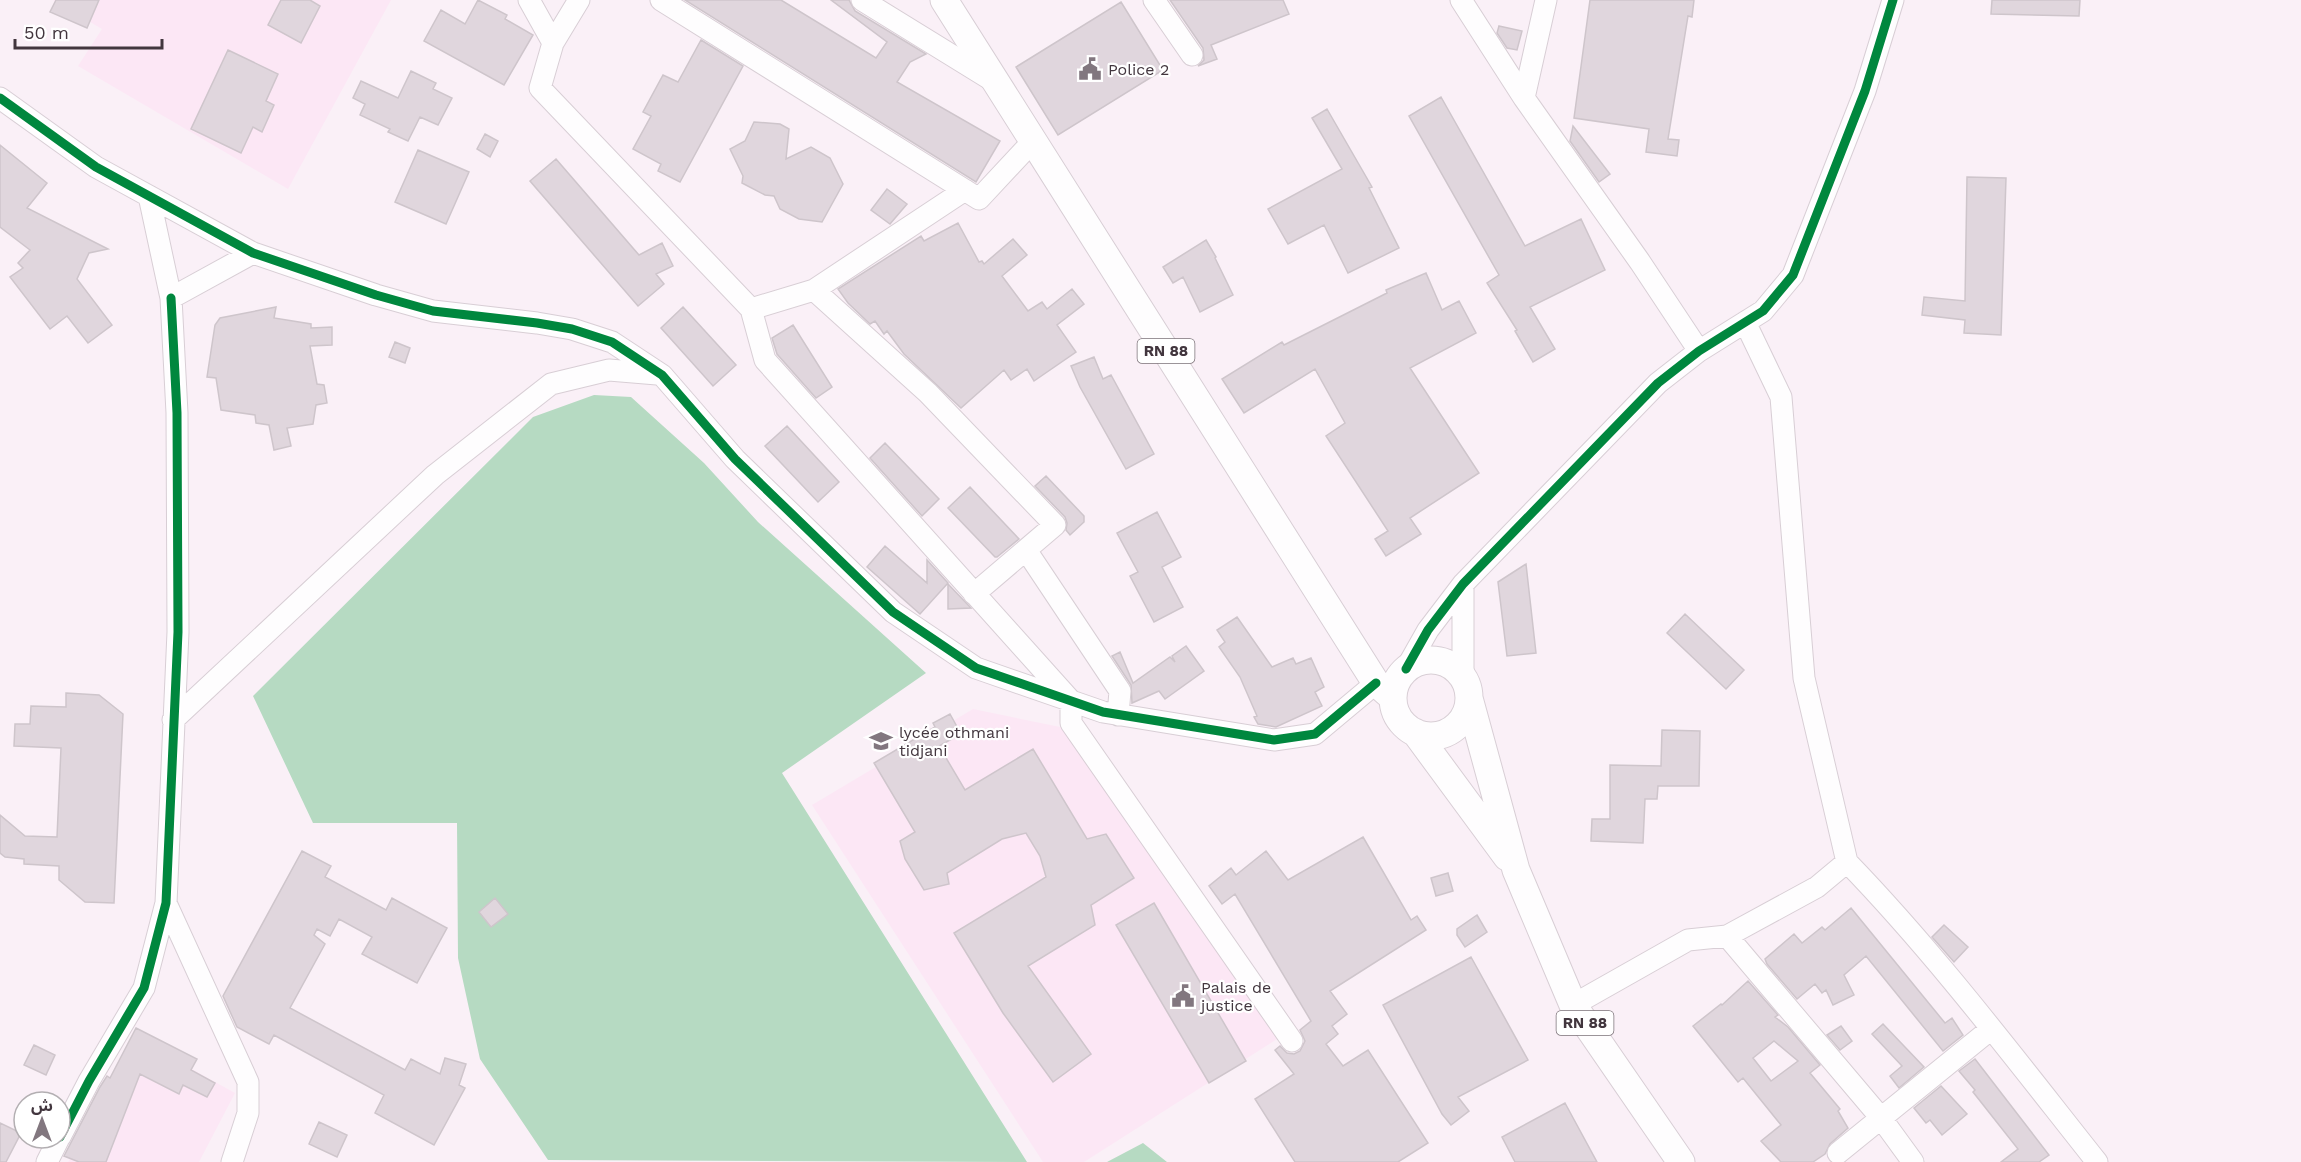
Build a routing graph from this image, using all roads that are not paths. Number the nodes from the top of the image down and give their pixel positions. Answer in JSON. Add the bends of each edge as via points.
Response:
{"nodes":[{"id":1,"x":529,"y":0,"type":"edge"},
{"id":2,"x":579,"y":0,"type":"edge"},
{"id":3,"x":661,"y":0,"type":"edge"},
{"id":4,"x":862,"y":0,"type":"edge"},
{"id":5,"x":944,"y":0,"type":"edge"},
{"id":6,"x":1154,"y":0,"type":"edge"},
{"id":7,"x":1461,"y":0,"type":"edge"},
{"id":8,"x":1546,"y":0,"type":"edge"},
{"id":9,"x":1893,"y":0,"type":"edge"},
{"id":10,"x":553,"y":43,"type":"junction"},
{"id":11,"x":1192,"y":55,"type":"dead end"},
{"id":12,"x":996,"y":82,"type":"junction"},
{"id":13,"x":0,"y":98,"type":"edge"},
{"id":14,"x":1524,"y":98,"type":"junction"},
{"id":15,"x":1034,"y":140,"type":"junction"},
{"id":16,"x":965,"y":190,"type":"junction"},
{"id":17,"x":149,"y":196,"type":"junction"},
{"id":18,"x":253,"y":252,"type":"junction"},
{"id":19,"x":814,"y":290,"type":"junction"},
{"id":20,"x":171,"y":298,"type":"junction"},
{"id":21,"x":752,"y":309,"type":"junction"},
{"id":22,"x":1745,"y":322,"type":"junction"},
{"id":23,"x":1699,"y":351,"type":"junction"},
{"id":24,"x":662,"y":375,"type":"junction"},
{"id":25,"x":1026,"y":550,"type":"junction"},
{"id":26,"x":1463,"y":584,"type":"junction"},
{"id":27,"x":974,"y":594,"type":"junction"},
{"id":28,"x":1406,"y":669,"type":"junction"},
{"id":29,"x":1466,"y":687,"type":"junction"},
{"id":30,"x":1385,"y":690,"type":"junction"},
{"id":31,"x":1071,"y":701,"type":"junction"},
{"id":32,"x":1118,"y":715,"type":"junction"},
{"id":33,"x":173,"y":720,"type":"junction"},
{"id":34,"x":1415,"y":732,"type":"junction"},
{"id":35,"x":1847,"y":862,"type":"junction"},
{"id":36,"x":1516,"y":870,"type":"junction"},
{"id":37,"x":166,"y":903,"type":"junction"},
{"id":38,"x":1727,"y":936,"type":"junction"},
{"id":39,"x":1572,"y":1005,"type":"junction"},
{"id":40,"x":1991,"y":1029,"type":"junction"},
{"id":41,"x":1292,"y":1041,"type":"dead end"},
{"id":42,"x":72,"y":1114,"type":"edge"},
{"id":43,"x":1881,"y":1118,"type":"junction"},
{"id":44,"x":1838,"y":1153,"type":"dead end"},
{"id":45,"x":232,"y":1162,"type":"edge"},
{"id":46,"x":1681,"y":1162,"type":"edge"},
{"id":47,"x":1913,"y":1162,"type":"edge"},
{"id":48,"x":2097,"y":1162,"type":"edge"}],
"edges":[{"from":1,"to":10,"type":"street"},
{"from":2,"to":10,"type":"street"},
{"from":3,"to":16,"type":"street"},
{"from":4,"to":12,"type":"street"},
{"from":5,"to":12,"type":"main road","number":"RN 88"},
{"from":6,"to":11,"type":"street"},
{"from":7,"to":14,"type":"street"},
{"from":8,"to":14,"type":"street"},
{"from":9,"to":22,"type":"street","via":[[1864,91],[1793,275],[1763,311]]},
{"from":10,"to":21,"type":"street","via":[[540,88]]},
{"from":12,"to":15,"type":"main road","number":"RN 88"},
{"from":13,"to":17,"type":"street","via":[[96,167]]},
{"from":14,"to":23,"type":"street"},
{"from":15,"to":16,"type":"street","via":[[979,199]]},
{"from":15,"to":30,"type":"main road","number":"RN 88"},
{"from":16,"to":19,"type":"street"},
{"from":17,"to":18,"type":"street"},
{"from":17,"to":20,"type":"street"},
{"from":18,"to":20,"type":"street"},
{"from":18,"to":24,"type":"street","via":[[376,296],[434,311],[573,329],[612,342]]},
{"from":19,"to":21,"type":"street"},
{"from":19,"to":25,"type":"street","via":[[928,393],[1055,525]]},
{"from":20,"to":33,"type":"street","via":[[178,539]]},
{"from":21,"to":27,"type":"street","via":[[765,360]]},
{"from":22,"to":23,"type":"street"},
{"from":22,"to":35,"type":"street","via":[[1781,397],[1804,678]]},
{"from":23,"to":26,"type":"street","via":[[1658,382]]},
{"from":24,"to":31,"type":"street","via":[[735,459],[893,612],[976,668]]},
{"from":24,"to":33,"type":"street","via":[[609,370],[551,384],[435,475]]},
{"from":25,"to":27,"type":"street"},
{"from":25,"to":32,"type":"street","via":[[1119,691]]},
{"from":26,"to":28,"type":"street","via":[[1428,630]]},
{"from":26,"to":29,"type":"street"},
{"from":27,"to":31,"type":"street"},
{"from":28,"to":29,"type":"main road","via":[[1415,663],[1447,663]]},
{"from":28,"to":30,"type":"main road","via":[[1394,687]]},
{"from":29,"to":34,"type":"main road","via":[[1464,718],[1437,736]]},
{"from":29,"to":36,"type":"main road","number":"RN 88"},
{"from":30,"to":32,"type":"street","via":[[1315,734],[1274,740]]},
{"from":30,"to":34,"type":"main road","via":[[1399,718]]},
{"from":31,"to":32,"type":"street"},
{"from":31,"to":41,"type":"street","via":[[1071,723]]},
{"from":33,"to":37,"type":"street"},
{"from":34,"to":36,"type":"main road","number":"RN 88"},
{"from":35,"to":38,"type":"street","via":[[1817,887]]},
{"from":35,"to":40,"type":"street"},
{"from":36,"to":39,"type":"main road","number":"RN 88"},
{"from":37,"to":42,"type":"street","via":[[144,988]]},
{"from":37,"to":45,"type":"street","via":[[248,1083],[248,1113]]},
{"from":38,"to":39,"type":"street","via":[[1688,940]]},
{"from":38,"to":43,"type":"street"},
{"from":39,"to":46,"type":"main road","number":"RN 88"},
{"from":40,"to":43,"type":"street"},
{"from":40,"to":48,"type":"street"},
{"from":43,"to":44,"type":"street"},
{"from":43,"to":47,"type":"street"}]}
